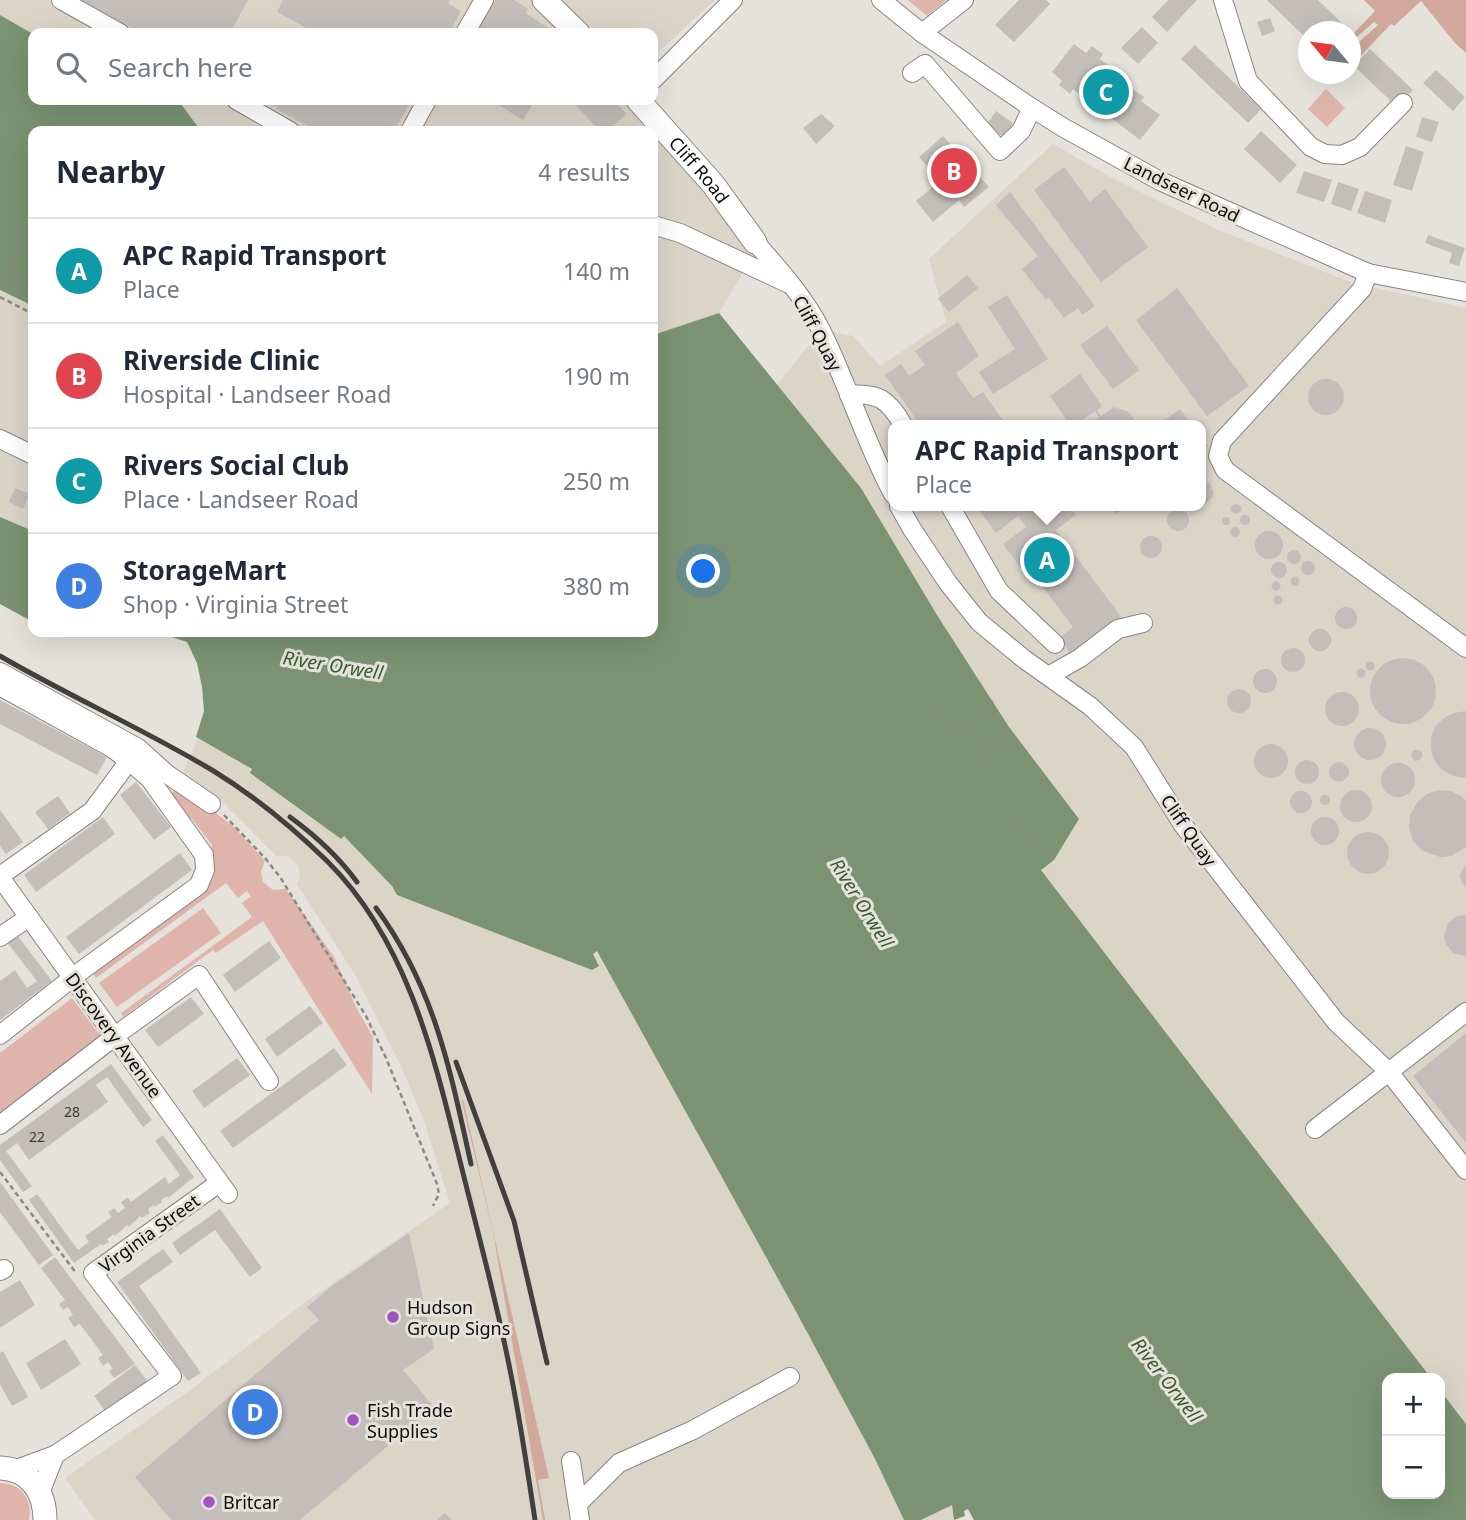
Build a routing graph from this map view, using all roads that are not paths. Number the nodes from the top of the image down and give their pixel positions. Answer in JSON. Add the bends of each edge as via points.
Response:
{"nodes":[{"id":1,"x":61,"y":0,"type":"edge"},
{"id":2,"x":484,"y":0,"type":"edge"},
{"id":3,"x":544,"y":0,"type":"edge"},
{"id":4,"x":733,"y":0,"type":"edge"},
{"id":5,"x":881,"y":0,"type":"edge"},
{"id":6,"x":964,"y":0,"type":"edge"},
{"id":7,"x":1223,"y":0,"type":"edge"},
{"id":8,"x":111,"y":28,"type":"edge"},
{"id":9,"x":468,"y":28,"type":"edge"},
{"id":10,"x":573,"y":28,"type":"edge"},
{"id":11,"x":922,"y":33,"type":"junction"},
{"id":12,"x":912,"y":73,"type":"dead end"},
{"id":13,"x":658,"y":75,"type":"edge"},
{"id":14,"x":1403,"y":103,"type":"dead end"},
{"id":15,"x":245,"y":105,"type":"edge"},
{"id":16,"x":425,"y":105,"type":"edge"},
{"id":17,"x":642,"y":105,"type":"edge"},
{"id":18,"x":1032,"y":108,"type":"junction"},
{"id":19,"x":281,"y":126,"type":"edge"},
{"id":20,"x":413,"y":126,"type":"edge"},
{"id":21,"x":658,"y":226,"type":"edge"},
{"id":22,"x":755,"y":242,"type":"joint"},
{"id":23,"x":1368,"y":273,"type":"junction"},
{"id":24,"x":793,"y":286,"type":"junction"},
{"id":25,"x":1466,"y":292,"type":"edge"},
{"id":26,"x":849,"y":395,"type":"junction"},
{"id":27,"x":899,"y":420,"type":"edge"},
{"id":28,"x":0,"y":439,"type":"edge"},
{"id":29,"x":28,"y":453,"type":"edge"},
{"id":30,"x":888,"y":484,"type":"edge"},
{"id":31,"x":903,"y":511,"type":"edge"},
{"id":32,"x":953,"y":511,"type":"edge"},
{"id":33,"x":1143,"y":623,"type":"dead end"},
{"id":34,"x":1055,"y":643,"type":"dead end"},
{"id":35,"x":1466,"y":648,"type":"edge"},
{"id":36,"x":1050,"y":676,"type":"junction"},
{"id":37,"x":1,"y":680,"type":"edge"},
{"id":38,"x":129,"y":761,"type":"junction"},
{"id":39,"x":211,"y":804,"type":"road end"},
{"id":40,"x":0,"y":876,"type":"edge"},
{"id":41,"x":29,"y":917,"type":"junction"},
{"id":42,"x":0,"y":937,"type":"edge"},
{"id":43,"x":72,"y":978,"type":"junction"},
{"id":44,"x":1466,"y":1012,"type":"edge"},
{"id":45,"x":0,"y":1035,"type":"edge"},
{"id":46,"x":114,"y":1037,"type":"junction"},
{"id":47,"x":1390,"y":1072,"type":"junction"},
{"id":48,"x":269,"y":1081,"type":"dead end"},
{"id":49,"x":0,"y":1125,"type":"edge"},
{"id":50,"x":1315,"y":1129,"type":"dead end"},
{"id":51,"x":1466,"y":1170,"type":"edge"},
{"id":52,"x":223,"y":1188,"type":"joint"},
{"id":53,"x":790,"y":1377,"type":"dead end"},
{"id":54,"x":55,"y":1455,"type":"junction"},
{"id":55,"x":570,"y":1461,"type":"dead end"},
{"id":56,"x":6,"y":1467,"type":"edge"},
{"id":57,"x":46,"y":1510,"type":"edge"},
{"id":58,"x":579,"y":1512,"type":"edge"}],
"edges":[{"from":1,"to":8,"type":"street"},
{"from":2,"to":9,"type":"street"},
{"from":3,"to":10,"type":"main road"},
{"from":4,"to":13,"type":"street"},
{"from":5,"to":11,"type":"street","name":"Landseer Road"},
{"from":6,"to":11,"type":"street"},
{"from":7,"to":14,"type":"street","via":[[1248,81],[1311,147],[1342,155],[1360,147]]},
{"from":11,"to":18,"type":"street","name":"Landseer Road"},
{"from":12,"to":18,"type":"street","via":[[925,64],[1000,151],[1021,131]]},
{"from":15,"to":19,"type":"street"},
{"from":16,"to":20,"type":"street"},
{"from":17,"to":22,"type":"main road","name":"Cliff Road","via":[[712,184]]},
{"from":18,"to":23,"type":"street","name":"Landseer Road","via":[[1160,181]]},
{"from":21,"to":24,"type":"street"},
{"from":22,"to":24,"type":"street","name":"Cliff Quay"},
{"from":23,"to":25,"type":"street","name":"Landseer Road"},
{"from":23,"to":35,"type":"street","via":[[1362,289],[1222,440],[1218,456],[1225,470]]},
{"from":24,"to":26,"type":"street","name":"Cliff Quay","via":[[821,330]]},
{"from":26,"to":27,"type":"street","via":[[866,393],[885,400]]},
{"from":26,"to":30,"type":"street","name":"Cliff Quay"},
{"from":28,"to":29,"type":"street"},
{"from":31,"to":36,"type":"street","name":"Cliff Quay","via":[[979,622]]},
{"from":32,"to":34,"type":"street","via":[[999,591]]},
{"from":33,"to":36,"type":"street","via":[[1118,629]]},
{"from":36,"to":47,"type":"street","name":"Cliff Quay","via":[[1134,747],[1183,825],[1336,1022]]},
{"from":37,"to":38,"type":"street"},
{"from":37,"to":39,"type":"street","via":[[138,748]]},
{"from":38,"to":40,"type":"street","via":[[92,811]]},
{"from":38,"to":43,"type":"street","via":[[150,779],[181,822],[204,855],[205,870],[199,885]]},
{"from":40,"to":41,"type":"street","name":"Discovery Avenue"},
{"from":41,"to":42,"type":"street"},
{"from":41,"to":43,"type":"street","name":"Discovery Avenue"},
{"from":43,"to":45,"type":"street"},
{"from":43,"to":46,"type":"street","name":"Discovery Avenue"},
{"from":44,"to":47,"type":"street"},
{"from":46,"to":48,"type":"street","via":[[199,975]]},
{"from":46,"to":49,"type":"street"},
{"from":46,"to":52,"type":"street","name":"Discovery Avenue"},
{"from":47,"to":50,"type":"street"},
{"from":47,"to":51,"type":"street","name":"Cliff Quay"},
{"from":52,"to":54,"type":"street","name":"Virginia Street","via":[[93,1273],[172,1376]]},
{"from":53,"to":58,"type":"street","via":[[693,1430],[619,1463]]},
{"from":54,"to":56,"type":"street"},
{"from":54,"to":57,"type":"street"},
{"from":55,"to":58,"type":"street"},
{"from":56,"to":57,"type":"main road","via":[[32,1481]]}]}
